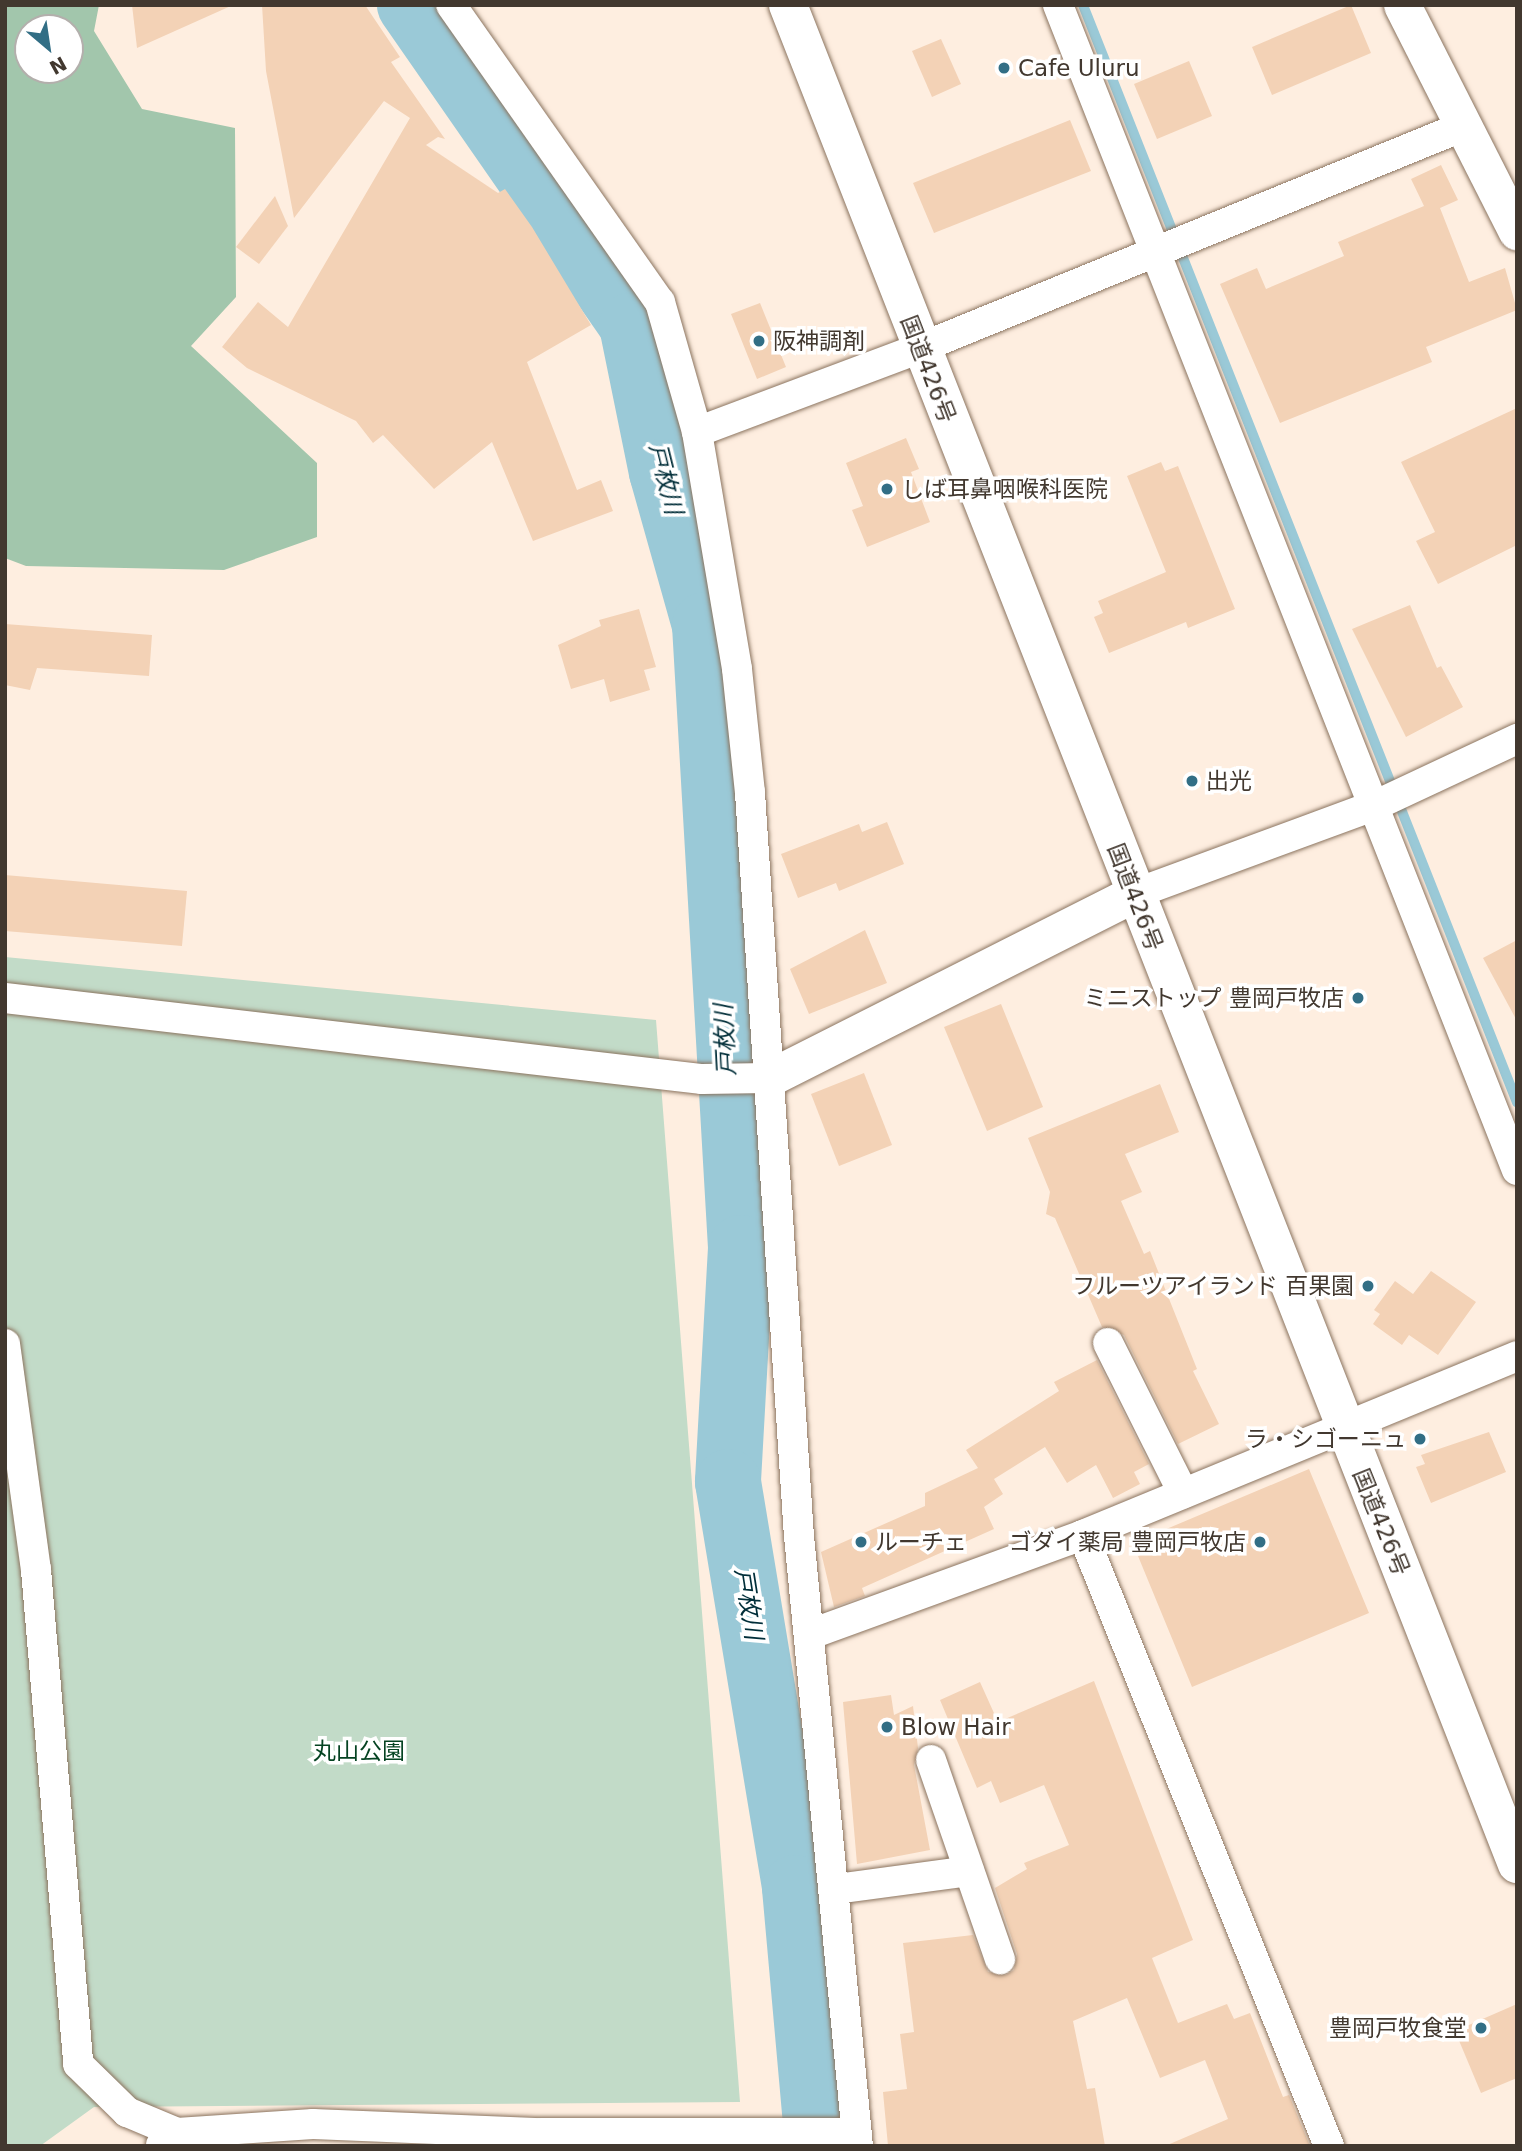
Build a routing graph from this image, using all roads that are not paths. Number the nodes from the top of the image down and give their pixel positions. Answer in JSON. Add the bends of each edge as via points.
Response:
{"nodes":[{"id":1,"x":452,"y":5,"type":"edge"},
{"id":2,"x":788,"y":5,"type":"edge"},
{"id":3,"x":1058,"y":5,"type":"edge"},
{"id":4,"x":1402,"y":5,"type":"edge"},
{"id":5,"x":1464,"y":126,"type":"junction"},
{"id":6,"x":1517,"y":232,"type":"edge"},
{"id":7,"x":1154,"y":250,"type":"junction"},
{"id":8,"x":919,"y":348,"type":"junction"},
{"id":9,"x":697,"y":432,"type":"junction"},
{"id":10,"x":1517,"y":739,"type":"edge"},
{"id":11,"x":1376,"y":805,"type":"junction"},
{"id":12,"x":1134,"y":894,"type":"junction"},
{"id":13,"x":5,"y":998,"type":"edge"},
{"id":14,"x":769,"y":1078,"type":"junction"},
{"id":15,"x":1517,"y":1170,"type":"edge"},
{"id":16,"x":1108,"y":1343,"type":"dead end"},
{"id":17,"x":5,"y":1344,"type":"edge"},
{"id":18,"x":1517,"y":1356,"type":"edge"},
{"id":19,"x":1343,"y":1426,"type":"junction"},
{"id":20,"x":1183,"y":1493,"type":"junction"},
{"id":21,"x":1083,"y":1535,"type":"junction"},
{"id":22,"x":811,"y":1634,"type":"junction"},
{"id":23,"x":931,"y":1760,"type":"dead end"},
{"id":24,"x":1517,"y":1864,"type":"edge"},
{"id":25,"x":969,"y":1871,"type":"junction"},
{"id":26,"x":836,"y":1889,"type":"junction"},
{"id":27,"x":1000,"y":1959,"type":"dead end"},
{"id":28,"x":313,"y":2135,"type":"edge"},
{"id":29,"x":168,"y":2139,"type":"edge"},
{"id":30,"x":541,"y":2139,"type":"edge"},
{"id":31,"x":857,"y":2139,"type":"edge"},
{"id":32,"x":1329,"y":2146,"type":"edge"}],
"edges":[{"from":1,"to":9,"type":"street","via":[[660,302]]},
{"from":2,"to":8,"type":"highway","name":"国道426号"},
{"from":3,"to":7,"type":"street"},
{"from":4,"to":5,"type":"street"},
{"from":5,"to":6,"type":"street"},
{"from":5,"to":7,"type":"street"},
{"from":7,"to":8,"type":"street"},
{"from":7,"to":11,"type":"street"},
{"from":8,"to":9,"type":"street"},
{"from":8,"to":12,"type":"highway","name":"国道426号"},
{"from":9,"to":14,"type":"street","via":[[737,669]]},
{"from":10,"to":11,"type":"street"},
{"from":11,"to":12,"type":"street"},
{"from":11,"to":15,"type":"street"},
{"from":12,"to":14,"type":"street"},
{"from":12,"to":19,"type":"highway","name":"国道426号"},
{"from":13,"to":14,"type":"street","via":[[702,1079]]},
{"from":14,"to":22,"type":"street","via":[[799,1536]]},
{"from":16,"to":20,"type":"street"},
{"from":17,"to":29,"type":"street","via":[[36,1570],[78,2064],[127,2112]]},
{"from":18,"to":19,"type":"street"},
{"from":19,"to":20,"type":"street"},
{"from":19,"to":24,"type":"highway","name":"国道426号"},
{"from":20,"to":21,"type":"street"},
{"from":21,"to":22,"type":"street"},
{"from":21,"to":32,"type":"street"},
{"from":22,"to":26,"type":"street"},
{"from":23,"to":25,"type":"street"},
{"from":25,"to":26,"type":"street"},
{"from":25,"to":27,"type":"street"},
{"from":26,"to":31,"type":"street"},
{"from":28,"to":29,"type":"street"},
{"from":28,"to":30,"type":"street"},
{"from":30,"to":31,"type":"street"}]}
